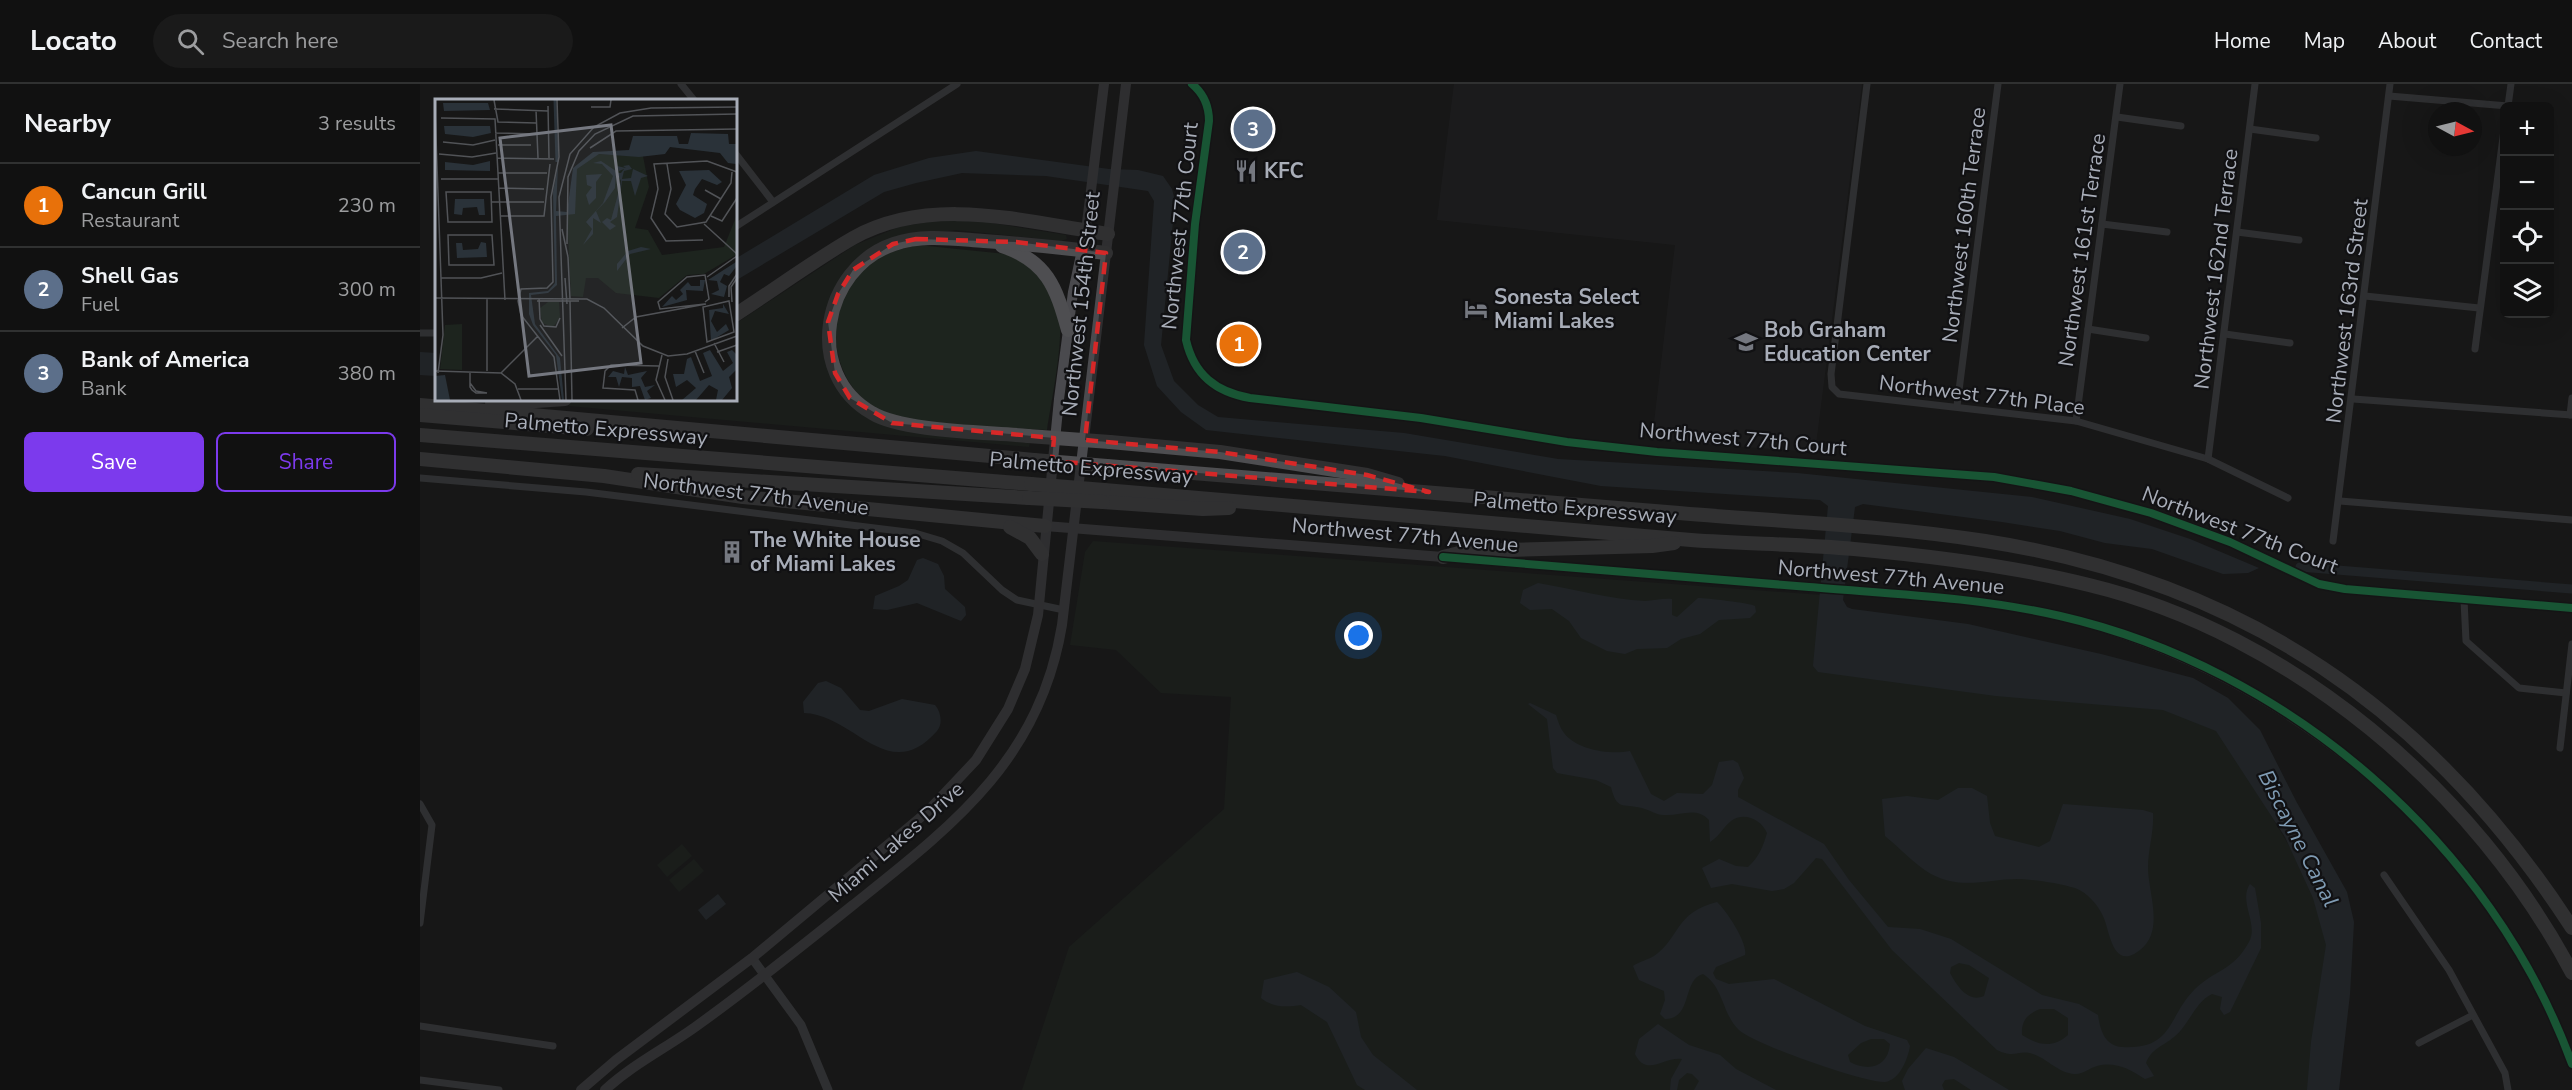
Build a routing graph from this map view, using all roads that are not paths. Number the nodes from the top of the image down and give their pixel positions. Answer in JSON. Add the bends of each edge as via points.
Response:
{"nodes":[{"id":1,"x":681,"y":84,"type":"edge"},
{"id":2,"x":957,"y":84,"type":"edge"},
{"id":3,"x":1104,"y":84,"type":"edge"},
{"id":4,"x":1126,"y":84,"type":"edge"},
{"id":5,"x":1192,"y":84,"type":"edge"},
{"id":6,"x":1867,"y":84,"type":"edge"},
{"id":7,"x":1998,"y":84,"type":"edge"},
{"id":8,"x":2121,"y":84,"type":"edge"},
{"id":9,"x":2255,"y":84,"type":"edge"},
{"id":10,"x":2390,"y":84,"type":"edge"},
{"id":11,"x":2511,"y":84,"type":"edge"},
{"id":12,"x":2389,"y":96,"type":"junction"},
{"id":13,"x":693,"y":99,"type":"edge"},
{"id":14,"x":2509,"y":102,"type":"edge"},
{"id":15,"x":2500,"y":105,"type":"edge"},
{"id":16,"x":2117,"y":117,"type":"junction"},
{"id":17,"x":2181,"y":126,"type":"dead end"},
{"id":18,"x":2250,"y":129,"type":"junction"},
{"id":19,"x":2316,"y":138,"type":"dead end"},
{"id":20,"x":736,"y":154,"type":"edge"},
{"id":21,"x":2501,"y":156,"type":"edge"},
{"id":22,"x":773,"y":202,"type":"junction"},
{"id":23,"x":2102,"y":224,"type":"junction"},
{"id":24,"x":736,"y":226,"type":"edge"},
{"id":25,"x":1086,"y":231,"type":"junction"},
{"id":26,"x":2167,"y":231,"type":"dead end"},
{"id":27,"x":2236,"y":232,"type":"junction"},
{"id":28,"x":1108,"y":234,"type":"junction"},
{"id":29,"x":2299,"y":240,"type":"dead end"},
{"id":30,"x":989,"y":241,"type":"junction"},
{"id":31,"x":1081,"y":250,"type":"junction"},
{"id":32,"x":1106,"y":253,"type":"junction"},
{"id":33,"x":2365,"y":296,"type":"junction"},
{"id":34,"x":2479,"y":308,"type":"junction"},
{"id":35,"x":736,"y":314,"type":"edge"},
{"id":36,"x":2088,"y":329,"type":"junction"},
{"id":37,"x":1068,"y":330,"type":"junction"},
{"id":38,"x":2225,"y":334,"type":"junction"},
{"id":39,"x":2146,"y":338,"type":"dead end"},
{"id":40,"x":2290,"y":343,"type":"dead end"},
{"id":41,"x":2475,"y":349,"type":"dead end"},
{"id":42,"x":2572,"y":398,"type":"edge"},
{"id":43,"x":2353,"y":399,"type":"junction"},
{"id":44,"x":547,"y":400,"type":"edge"},
{"id":45,"x":420,"y":405,"type":"edge"},
{"id":46,"x":1957,"y":406,"type":"junction"},
{"id":47,"x":470,"y":409,"type":"junction"},
{"id":48,"x":420,"y":415,"type":"edge"},
{"id":49,"x":2571,"y":415,"type":"edge"},
{"id":50,"x":2076,"y":421,"type":"junction"},
{"id":51,"x":676,"y":427,"type":"junction"},
{"id":52,"x":420,"y":435,"type":"edge"},
{"id":53,"x":420,"y":459,"type":"edge"},
{"id":54,"x":2208,"y":459,"type":"junction"},
{"id":55,"x":604,"y":476,"type":"junction"},
{"id":56,"x":420,"y":478,"type":"edge"},
{"id":57,"x":1030,"y":491,"type":"junction"},
{"id":58,"x":1429,"y":492,"type":"junction"},
{"id":59,"x":2288,"y":498,"type":"dead end"},
{"id":60,"x":2340,"y":501,"type":"junction"},
{"id":61,"x":2572,"y":520,"type":"edge"},
{"id":62,"x":1003,"y":523,"type":"junction"},
{"id":63,"x":1045,"y":526,"type":"junction"},
{"id":64,"x":1074,"y":528,"type":"junction"},
{"id":65,"x":1692,"y":540,"type":"junction"},
{"id":66,"x":2333,"y":541,"type":"dead end"},
{"id":67,"x":1042,"y":554,"type":"junction"},
{"id":68,"x":1443,"y":557,"type":"junction"},
{"id":69,"x":2464,"y":600,"type":"junction"},
{"id":70,"x":1039,"y":606,"type":"junction"},
{"id":71,"x":2572,"y":608,"type":"edge"},
{"id":72,"x":1064,"y":610,"type":"junction"},
{"id":73,"x":2572,"y":644,"type":"edge"},
{"id":74,"x":2566,"y":693,"type":"junction"},
{"id":75,"x":2560,"y":748,"type":"dead end"},
{"id":76,"x":420,"y":804,"type":"edge"},
{"id":77,"x":2384,"y":874,"type":"dead end"},
{"id":78,"x":420,"y":923,"type":"edge"},
{"id":79,"x":2572,"y":928,"type":"edge"},
{"id":80,"x":752,"y":958,"type":"junction"},
{"id":81,"x":2572,"y":973,"type":"edge"},
{"id":82,"x":765,"y":977,"type":"junction"},
{"id":83,"x":2473,"y":1016,"type":"junction"},
{"id":84,"x":420,"y":1026,"type":"edge"},
{"id":85,"x":2419,"y":1043,"type":"dead end"},
{"id":86,"x":553,"y":1046,"type":"dead end"},
{"id":87,"x":2572,"y":1064,"type":"edge"},
{"id":88,"x":420,"y":1080,"type":"edge"},
{"id":89,"x":499,"y":1090,"type":"edge"},
{"id":90,"x":581,"y":1090,"type":"edge"},
{"id":91,"x":605,"y":1090,"type":"edge"},
{"id":92,"x":828,"y":1090,"type":"edge"},
{"id":93,"x":2508,"y":1090,"type":"edge"}],
"edges":[{"from":1,"to":13,"type":"street"},
{"from":2,"to":22,"type":"street"},
{"from":3,"to":25,"type":"main road","name":"Northwest 154th Street"},
{"from":4,"to":28,"type":"main road","name":"Northwest 154th Street"},
{"from":5,"to":69,"type":"street","name":"Northwest 77th Court","via":[[1202,93],[1209,121],[1195,224],[1186,340],[1198,371],[1224,391],[1250,398],[1421,418],[1567,442],[1994,477],[2071,490],[2151,513],[2230,542],[2319,584]]},
{"from":6,"to":46,"type":"street","name":"Northwest 77th Place","via":[[1832,387],[1839,394]]},
{"from":7,"to":46,"type":"street","name":"Northwest 160th Terrace"},
{"from":8,"to":16,"type":"street","name":"Northwest 161st Terrace"},
{"from":9,"to":18,"type":"street","name":"Northwest 162nd Terrace"},
{"from":10,"to":12,"type":"street","name":"Northwest 163rd Street"},
{"from":11,"to":14,"type":"street"},
{"from":12,"to":15,"type":"street"},
{"from":12,"to":33,"type":"street","name":"Northwest 163rd Street"},
{"from":16,"to":17,"type":"street"},
{"from":16,"to":23,"type":"street","name":"Northwest 161st Terrace"},
{"from":18,"to":19,"type":"street"},
{"from":18,"to":27,"type":"street","name":"Northwest 162nd Terrace"},
{"from":20,"to":22,"type":"street"},
{"from":21,"to":34,"type":"street"},
{"from":22,"to":24,"type":"street"},
{"from":23,"to":26,"type":"street"},
{"from":23,"to":36,"type":"street","name":"Northwest 161st Terrace"},
{"from":25,"to":28,"type":"highway"},
{"from":25,"to":31,"type":"main road","name":"Northwest 154th Street"},
{"from":25,"to":35,"type":"highway","via":[[989,215],[941,215],[888,224],[854,237]]},
{"from":27,"to":29,"type":"street"},
{"from":27,"to":38,"type":"street","name":"Northwest 162nd Terrace"},
{"from":28,"to":32,"type":"main road","name":"Northwest 154th Street"},
{"from":30,"to":31,"type":"highway"},
{"from":30,"to":37,"type":"highway","via":[[1022,254],[1040,267],[1057,293]]},
{"from":30,"to":58,"type":"highway","bridge":true,"via":[[916,239],[892,244],[853,270],[838,294],[828,322],[828,350],[835,374],[850,398],[892,423],[1220,452],[1367,475]]},
{"from":31,"to":32,"type":"highway"},
{"from":31,"to":37,"type":"main road","name":"Northwest 154th Street"},
{"from":32,"to":64,"type":"main road","name":"Northwest 154th Street"},
{"from":33,"to":34,"type":"street"},
{"from":33,"to":43,"type":"street","name":"Northwest 163rd Street"},
{"from":34,"to":41,"type":"street"},
{"from":36,"to":39,"type":"street"},
{"from":36,"to":50,"type":"street","name":"Northwest 161st Terrace"},
{"from":37,"to":63,"type":"main road","name":"Northwest 154th Street"},
{"from":38,"to":40,"type":"street"},
{"from":38,"to":54,"type":"street","name":"Northwest 162nd Terrace"},
{"from":42,"to":49,"type":"street"},
{"from":43,"to":49,"type":"street"},
{"from":43,"to":60,"type":"street","name":"Northwest 163rd Street"},
{"from":44,"to":47,"type":"highway","via":[[494,403]]},
{"from":45,"to":47,"type":"highway","name":"Palmetto Expressway"},
{"from":46,"to":50,"type":"street","name":"Northwest 77th Place"},
{"from":47,"to":51,"type":"highway","name":"Palmetto Expressway"},
{"from":48,"to":51,"type":"highway","via":[[626,432]]},
{"from":50,"to":54,"type":"street","name":"Northwest 77th Place"},
{"from":51,"to":58,"type":"highway","name":"Palmetto Expressway","bridge":true},
{"from":52,"to":57,"type":"highway","name":"Palmetto Expressway"},
{"from":53,"to":55,"type":"highway"},
{"from":54,"to":59,"type":"street","name":"Northwest 77th Place"},
{"from":55,"to":57,"type":"highway","via":[[625,473]]},
{"from":55,"to":62,"type":"highway","via":[[725,495]]},
{"from":56,"to":70,"type":"street","name":"Northwest 77th Avenue","via":[[586,492],[919,534],[970,558],[1014,599]]},
{"from":57,"to":65,"type":"highway","name":"Palmetto Expressway","bridge":true,"via":[[1288,505]]},
{"from":58,"to":79,"type":"highway","name":"Palmetto Expressway","via":[[1858,525],[1985,541],[2141,577],[2277,639],[2360,694],[2409,733],[2503,829]]},
{"from":60,"to":61,"type":"street"},
{"from":60,"to":66,"type":"street","name":"Northwest 163rd Street"},
{"from":62,"to":63,"type":"highway"},
{"from":62,"to":67,"type":"highway","via":[[1030,538]]},
{"from":63,"to":64,"type":"main road","name":"Northwest 77th Avenue"},
{"from":63,"to":67,"type":"main road","name":"Miami Lakes Drive"},
{"from":64,"to":68,"type":"main road","name":"Northwest 77th Avenue"},
{"from":64,"to":72,"type":"main road","name":"Miami Lakes Drive"},
{"from":65,"to":68,"type":"highway","via":[[1652,546],[1467,551]]},
{"from":65,"to":81,"type":"highway","name":"Palmetto Expressway","via":[[1856,549],[1986,565],[2092,585],[2187,619],[2236,642],[2309,682],[2398,752],[2451,802],[2529,900]]},
{"from":67,"to":70,"type":"main road","name":"Miami Lakes Drive"},
{"from":68,"to":87,"type":"street","name":"Northwest 77th Avenue","via":[[2006,605],[2081,622],[2189,660],[2285,711],[2368,774],[2415,817],[2465,876],[2508,936],[2544,998]]},
{"from":69,"to":71,"type":"street","name":"Northwest 77th Court"},
{"from":69,"to":74,"type":"street","via":[[2466,641],[2519,688]]},
{"from":70,"to":72,"type":"street","name":"Northwest 77th Avenue"},
{"from":70,"to":80,"type":"main road","name":"Miami Lakes Drive","via":[[1015,695],[976,760],[927,812]]},
{"from":72,"to":82,"type":"main road","name":"Miami Lakes Drive","via":[[1056,653],[1040,700],[1018,743],[990,784],[948,828]]},
{"from":73,"to":74,"type":"street"},
{"from":74,"to":75,"type":"street"},
{"from":76,"to":78,"type":"street","via":[[432,825]]},
{"from":77,"to":83,"type":"street","via":[[2449,970]]},
{"from":80,"to":82,"type":"street"},
{"from":80,"to":90,"type":"main road","name":"Miami Lakes Drive"},
{"from":82,"to":91,"type":"main road","name":"Miami Lakes Drive"},
{"from":82,"to":92,"type":"street","via":[[801,1024]]},
{"from":83,"to":85,"type":"street"},
{"from":83,"to":93,"type":"street","via":[[2505,1074]]},
{"from":84,"to":86,"type":"street"},
{"from":88,"to":89,"type":"street"}]}
